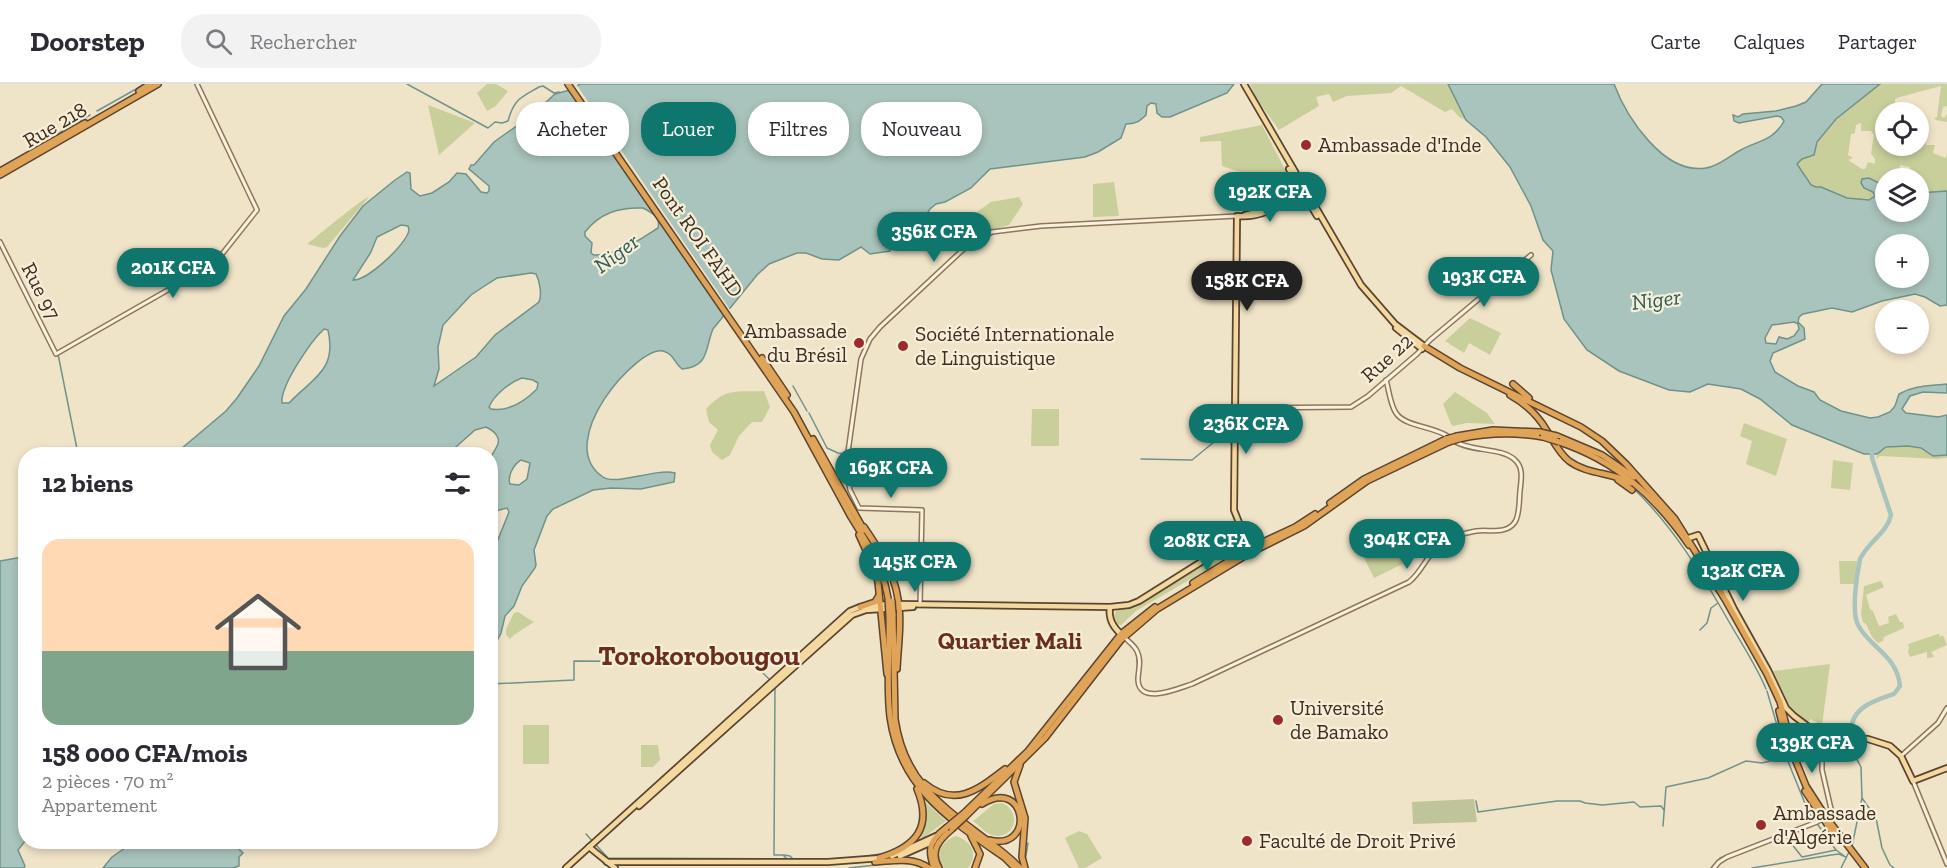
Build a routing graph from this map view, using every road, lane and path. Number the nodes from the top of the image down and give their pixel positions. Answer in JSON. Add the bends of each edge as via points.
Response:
{"nodes":[{"id":1,"x":150,"y":84,"type":"edge"},
{"id":2,"x":158,"y":84,"type":"edge"},
{"id":3,"x":197,"y":84,"type":"edge"},
{"id":4,"x":571,"y":85,"type":"edge"},
{"id":5,"x":1244,"y":85,"type":"edge"},
{"id":6,"x":0,"y":173,"type":"edge"},
{"id":7,"x":1303,"y":191,"type":"junction"},
{"id":8,"x":1239,"y":216,"type":"junction"},
{"id":9,"x":0,"y":243,"type":"edge"},
{"id":10,"x":1531,"y":255,"type":"dead end"},
{"id":11,"x":1423,"y":347,"type":"junction"},
{"id":12,"x":1386,"y":380,"type":"junction"},
{"id":13,"x":1513,"y":384,"type":"dead end"},
{"id":14,"x":1505,"y":397,"type":"dead end"},
{"id":15,"x":1520,"y":401,"type":"junction"},
{"id":16,"x":1532,"y":402,"type":"junction"},
{"id":17,"x":1235,"y":408,"type":"junction"},
{"id":18,"x":1611,"y":475,"type":"junction"},
{"id":19,"x":1643,"y":488,"type":"junction"},
{"id":20,"x":1632,"y":490,"type":"dead end"},
{"id":21,"x":853,"y":516,"type":"junction"},
{"id":22,"x":1687,"y":539,"type":"junction"},
{"id":23,"x":879,"y":592,"type":"junction"},
{"id":24,"x":860,"y":606,"type":"junction"},
{"id":25,"x":899,"y":606,"type":"junction"},
{"id":26,"x":920,"y":606,"type":"junction"},
{"id":27,"x":880,"y":607,"type":"junction"},
{"id":28,"x":1110,"y":608,"type":"junction"},
{"id":29,"x":1122,"y":636,"type":"junction"},
{"id":30,"x":892,"y":689,"type":"junction"},
{"id":31,"x":1947,"y":708,"type":"edge"},
{"id":32,"x":1822,"y":736,"type":"junction"},
{"id":33,"x":1026,"y":753,"type":"junction"},
{"id":34,"x":1901,"y":756,"type":"junction"},
{"id":35,"x":1021,"y":764,"type":"junction"},
{"id":36,"x":1947,"y":768,"type":"edge"},
{"id":37,"x":916,"y":781,"type":"junction"},
{"id":38,"x":1912,"y":781,"type":"junction"},
{"id":39,"x":989,"y":791,"type":"junction"},
{"id":40,"x":1020,"y":803,"type":"junction"},
{"id":41,"x":967,"y":813,"type":"junction"},
{"id":42,"x":1824,"y":818,"type":"junction"},
{"id":43,"x":949,"y":830,"type":"junction"},
{"id":44,"x":968,"y":832,"type":"junction"},
{"id":45,"x":980,"y":835,"type":"junction"},
{"id":46,"x":936,"y":836,"type":"junction"},
{"id":47,"x":931,"y":843,"type":"junction"},
{"id":48,"x":591,"y":847,"type":"junction"},
{"id":49,"x":848,"y":854,"type":"dead end"},
{"id":50,"x":1855,"y":857,"type":"junction"},
{"id":51,"x":877,"y":860,"type":"junction"},
{"id":52,"x":853,"y":861,"type":"junction"},
{"id":53,"x":839,"y":862,"type":"junction"},
{"id":54,"x":1947,"y":864,"type":"edge"},
{"id":55,"x":611,"y":865,"type":"edge"},
{"id":56,"x":568,"y":868,"type":"edge"},
{"id":57,"x":929,"y":868,"type":"edge"},
{"id":58,"x":934,"y":868,"type":"edge"},
{"id":59,"x":939,"y":868,"type":"edge"},
{"id":60,"x":975,"y":868,"type":"edge"},
{"id":61,"x":1015,"y":868,"type":"edge"},
{"id":62,"x":1020,"y":868,"type":"edge"},
{"id":63,"x":1024,"y":868,"type":"edge"},
{"id":64,"x":1714,"y":868,"type":"edge"},
{"id":65,"x":1860,"y":868,"type":"edge"},
{"id":66,"x":1865,"y":868,"type":"edge"}],
"edges":[{"from":1,"to":6,"type":"highway","name":"Rue 218"},
{"from":2,"to":6,"type":"highway","name":"Rue 218"},
{"from":3,"to":9,"type":"street","name":"Rue 97","via":[[257,210],[215,263],[56,354]]},
{"from":4,"to":21,"type":"highway","via":[[794,412]]},
{"from":5,"to":7,"type":"main road"},
{"from":7,"to":8,"type":"main road","via":[[1261,211]]},
{"from":7,"to":11,"type":"main road","via":[[1358,286],[1401,332]]},
{"from":8,"to":17,"type":"main road"},
{"from":8,"to":26,"type":"street","via":[[992,232],[968,245],[870,339],[861,360],[847,470],[850,490],[861,509],[922,510]]},
{"from":10,"to":11,"type":"street","name":"Rue 22"},
{"from":11,"to":12,"type":"street","name":"Rue 22"},
{"from":11,"to":15,"type":"highway","via":[[1450,366]]},
{"from":11,"to":16,"type":"highway"},
{"from":12,"to":17,"type":"street","name":"Rue 22","via":[[1347,408]]},
{"from":12,"to":29,"type":"street","via":[[1394,410],[1401,419],[1441,432],[1459,444],[1509,456],[1517,462],[1521,473],[1518,513],[1513,525],[1506,530],[1469,532],[1443,543],[1409,582],[1192,684],[1164,692],[1151,694],[1140,688],[1138,652]]},
{"from":13,"to":16,"type":"highway"},
{"from":14,"to":15,"type":"highway"},
{"from":15,"to":18,"type":"highway","via":[[1537,416],[1566,458],[1584,469]]},
{"from":16,"to":19,"type":"highway","via":[[1602,441]]},
{"from":17,"to":28,"type":"main road","via":[[1234,514],[1244,535],[1139,600]]},
{"from":18,"to":19,"type":"highway"},
{"from":18,"to":20,"type":"highway"},
{"from":19,"to":22,"type":"highway","via":[[1676,519]]},
{"from":19,"to":29,"type":"highway","bridge":true,"via":[[1616,463],[1558,439],[1492,430],[1458,437],[1364,479],[1295,527],[1250,548],[1168,598]]},
{"from":21,"to":23,"type":"highway"},
{"from":21,"to":25,"type":"highway","via":[[885,560]]},
{"from":21,"to":30,"type":"highway","bridge":true,"via":[[883,566],[890,598]]},
{"from":22,"to":32,"type":"main road","via":[[1698,535],[1786,708]]},
{"from":22,"to":42,"type":"highway","via":[[1771,682],[1802,778]]},
{"from":23,"to":24,"type":"highway","via":[[875,602]]},
{"from":23,"to":27,"type":"highway"},
{"from":24,"to":27,"type":"main road"},
{"from":24,"to":48,"type":"main road"},
{"from":25,"to":26,"type":"main road"},
{"from":25,"to":27,"type":"main road"},
{"from":25,"to":30,"type":"highway","via":[[897,672]]},
{"from":26,"to":28,"type":"main road"},
{"from":27,"to":30,"type":"highway"},
{"from":27,"to":48,"type":"main road","via":[[852,615]]},
{"from":28,"to":29,"type":"main road","via":[[1113,626]]},
{"from":29,"to":33,"type":"highway"},
{"from":29,"to":35,"type":"highway"},
{"from":30,"to":37,"type":"highway","via":[[890,715],[897,745]]},
{"from":31,"to":34,"type":"street","via":[[1938,723]]},
{"from":32,"to":34,"type":"main road","via":[[1882,742]]},
{"from":32,"to":42,"type":"street","via":[[1822,770],[1831,807]]},
{"from":33,"to":37,"type":"highway","via":[[980,788],[960,795],[935,791]]},
{"from":33,"to":39,"type":"highway"},
{"from":34,"to":38,"type":"main road"},
{"from":35,"to":39,"type":"highway"},
{"from":35,"to":40,"type":"highway","via":[[1014,782]]},
{"from":36,"to":38,"type":"main road"},
{"from":37,"to":44,"type":"highway","via":[[936,807]]},
{"from":37,"to":45,"type":"highway"},
{"from":37,"to":51,"type":"highway","via":[[923,807],[919,833],[908,845]]},
{"from":38,"to":54,"type":"street"},
{"from":39,"to":40,"type":"highway"},
{"from":39,"to":41,"type":"highway"},
{"from":40,"to":63,"type":"highway","via":[[1025,818]]},
{"from":41,"to":43,"type":"highway","bridge":true},
{"from":41,"to":45,"type":"highway","via":[[999,797],[1013,801],[1020,810],[1021,823],[1012,837],[996,842]]},
{"from":42,"to":50,"type":"highway"},
{"from":42,"to":64,"type":"street","via":[[1727,857]]},
{"from":43,"to":46,"type":"highway"},
{"from":43,"to":47,"type":"main road"},
{"from":43,"to":59,"type":"highway","via":[[936,846]]},
{"from":44,"to":60,"type":"highway","via":[[980,854]]},
{"from":44,"to":61,"type":"highway"},
{"from":45,"to":62,"type":"highway"},
{"from":46,"to":47,"type":"highway"},
{"from":46,"to":51,"type":"main road"},
{"from":47,"to":51,"type":"main road","via":[[910,853]]},
{"from":47,"to":58,"type":"highway"},
{"from":48,"to":55,"type":"main road"},
{"from":48,"to":56,"type":"main road"},
{"from":49,"to":52,"type":"main road"},
{"from":50,"to":65,"type":"highway"},
{"from":50,"to":66,"type":"highway"},
{"from":51,"to":52,"type":"main road"},
{"from":51,"to":53,"type":"main road"},
{"from":51,"to":57,"type":"highway","via":[[908,860]]},
{"from":52,"to":53,"type":"main road"},
{"from":53,"to":55,"type":"main road","via":[[621,861]]}]}
